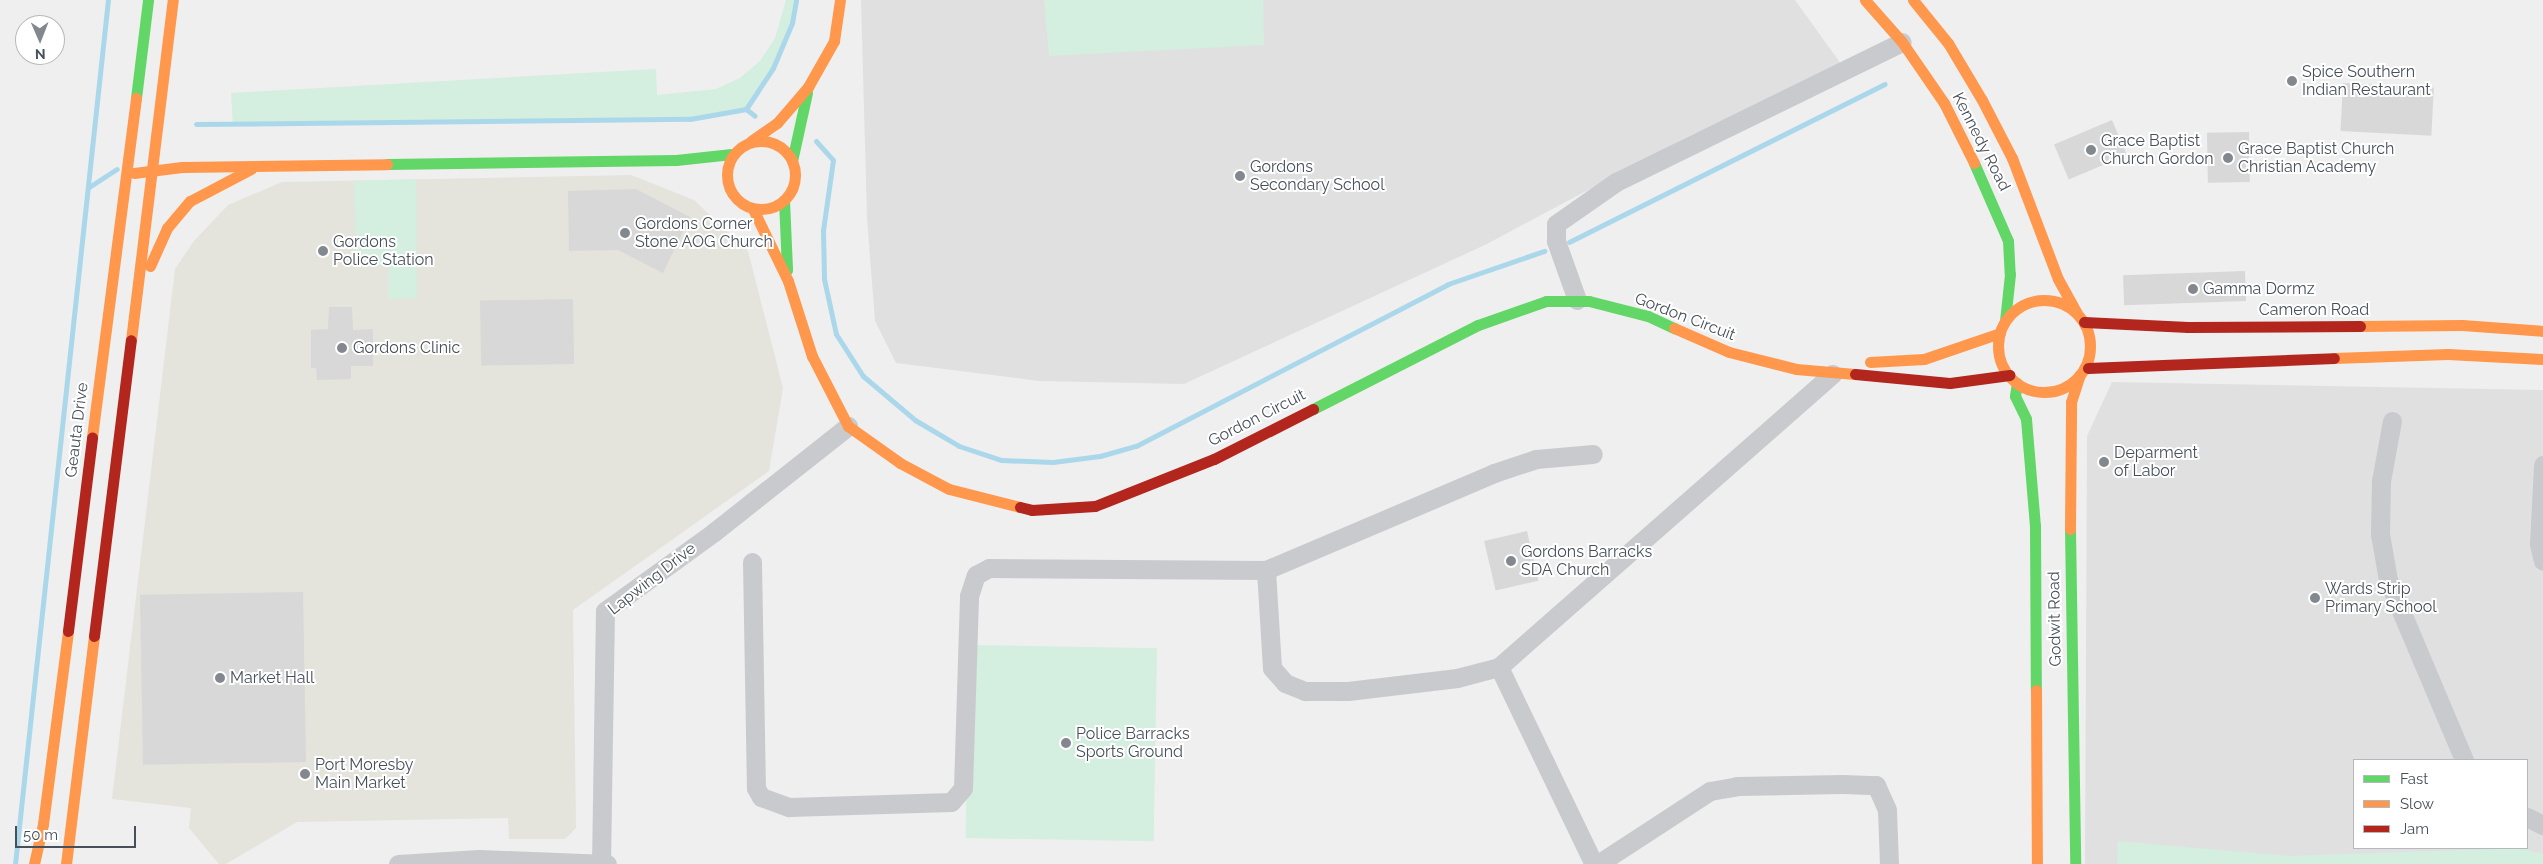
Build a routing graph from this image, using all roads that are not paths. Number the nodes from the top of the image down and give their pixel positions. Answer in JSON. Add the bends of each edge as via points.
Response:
{"nodes":[{"id":1,"x":148,"y":0,"type":"edge"},
{"id":2,"x":173,"y":0,"type":"edge"},
{"id":3,"x":840,"y":0,"type":"edge"},
{"id":4,"x":1865,"y":0,"type":"edge"},
{"id":5,"x":1913,"y":0,"type":"edge"},
{"id":6,"x":1902,"y":42,"type":"junction"},
{"id":7,"x":808,"y":87,"type":"junction"},
{"id":8,"x":156,"y":134,"type":"junction"},
{"id":9,"x":751,"y":141,"type":"junction"},
{"id":10,"x":732,"y":154,"type":"junction"},
{"id":11,"x":676,"y":160,"type":"junction"},
{"id":12,"x":792,"y":161,"type":"junction"},
{"id":13,"x":261,"y":165,"type":"junction"},
{"id":14,"x":182,"y":167,"type":"junction"},
{"id":15,"x":126,"y":172,"type":"junction"},
{"id":16,"x":151,"y":173,"type":"junction"},
{"id":17,"x":729,"y":188,"type":"junction"},
{"id":18,"x":784,"y":200,"type":"junction"},
{"id":19,"x":753,"y":209,"type":"junction"},
{"id":20,"x":788,"y":281,"type":"junction"},
{"id":21,"x":140,"y":288,"type":"junction"},
{"id":22,"x":1577,"y":300,"type":"junction"},
{"id":23,"x":2081,"y":317,"type":"junction"},
{"id":24,"x":2005,"y":321,"type":"junction"},
{"id":25,"x":2543,"y":331,"type":"edge"},
{"id":26,"x":2000,"y":333,"type":"junction"},
{"id":27,"x":2543,"y":359,"type":"edge"},
{"id":28,"x":2084,"y":371,"type":"junction"},
{"id":29,"x":1833,"y":374,"type":"junction"},
{"id":30,"x":2013,"y":379,"type":"junction"},
{"id":31,"x":2392,"y":421,"type":"dead end"},
{"id":32,"x":848,"y":426,"type":"junction"},
{"id":33,"x":1593,"y":454,"type":"dead end"},
{"id":34,"x":2543,"y":465,"type":"edge"},
{"id":35,"x":752,"y":562,"type":"dead end"},
{"id":36,"x":2543,"y":562,"type":"edge"},
{"id":37,"x":1266,"y":570,"type":"junction"},
{"id":38,"x":1499,"y":667,"type":"junction"},
{"id":39,"x":2464,"y":759,"type":"edge"},
{"id":40,"x":2528,"y":818,"type":"edge"},
{"id":41,"x":2543,"y":825,"type":"edge"},
{"id":42,"x":34,"y":864,"type":"edge"},
{"id":43,"x":66,"y":864,"type":"edge"},
{"id":44,"x":398,"y":864,"type":"edge"},
{"id":45,"x":603,"y":864,"type":"edge"},
{"id":46,"x":1594,"y":864,"type":"edge"},
{"id":47,"x":1598,"y":864,"type":"edge"},
{"id":48,"x":1889,"y":864,"type":"edge"},
{"id":49,"x":2037,"y":864,"type":"edge"},
{"id":50,"x":2075,"y":864,"type":"edge"}],
"edges":[{"from":1,"to":15,"type":"main road","name":"Geauta Drive"},
{"from":2,"to":8,"type":"main road"},
{"from":3,"to":7,"type":"main road","via":[[834,41]]},
{"from":4,"to":6,"type":"main road","name":"Kennedy Road"},
{"from":5,"to":23,"type":"main road","name":"Kennedy Road","via":[[1948,43],[1982,100],[2012,158],[2058,279]]},
{"from":6,"to":22,"type":"street","via":[[1616,182],[1556,224],[1556,241]]},
{"from":6,"to":24,"type":"main road","name":"Kennedy Road","via":[[1944,103],[1998,211],[2008,241],[2010,265]]},
{"from":7,"to":9,"type":"main road","via":[[777,123]]},
{"from":7,"to":12,"type":"main road"},
{"from":8,"to":14,"type":"main road","via":[[162,148]]},
{"from":8,"to":16,"type":"main road"},
{"from":9,"to":10,"type":"main road"},
{"from":9,"to":12,"type":"main road","via":[[774,143]]},
{"from":10,"to":11,"type":"main road"},
{"from":10,"to":17,"type":"main road","via":[[726,174]]},
{"from":11,"to":13,"type":"main road"},
{"from":11,"to":17,"type":"main road"},
{"from":12,"to":18,"type":"main road","via":[[794,182]]},
{"from":13,"to":14,"type":"main road"},
{"from":13,"to":21,"type":"main road","via":[[236,174],[190,201],[167,228]]},
{"from":14,"to":16,"type":"main road"},
{"from":15,"to":16,"type":"main road"},
{"from":15,"to":42,"type":"main road","name":"Geauta Drive","via":[[43,824]]},
{"from":16,"to":21,"type":"main road"},
{"from":17,"to":19,"type":"main road","via":[[739,202]]},
{"from":18,"to":19,"type":"main road","via":[[771,207]]},
{"from":18,"to":20,"type":"main road","name":"Gordon Circuit"},
{"from":19,"to":20,"type":"main road","name":"Gordon Circuit"},
{"from":20,"to":32,"type":"main road","name":"Gordon Circuit","via":[[812,356]]},
{"from":21,"to":43,"type":"main road"},
{"from":22,"to":29,"type":"main road","name":"Gordon Circuit","via":[[1648,316],[1747,358]]},
{"from":22,"to":32,"type":"main road","name":"Gordon Circuit","via":[[1546,301],[1478,325],[1214,458],[1096,506],[1032,510],[949,489],[900,464]]},
{"from":23,"to":24,"type":"main road","via":[[2053,300],[2039,300],[2014,310]]},
{"from":23,"to":25,"type":"main road","name":"Cameron Road","via":[[2188,327],[2462,325]]},
{"from":23,"to":28,"type":"main road","via":[[2091,341]]},
{"from":24,"to":26,"type":"main road"},
{"from":26,"to":29,"type":"main road","via":[[1962,349],[1924,359],[1855,362]]},
{"from":26,"to":30,"type":"main road","via":[[2000,359]]},
{"from":27,"to":28,"type":"main road","via":[[2448,354]]},
{"from":28,"to":30,"type":"main road","via":[[2057,390],[2029,389]]},
{"from":28,"to":50,"type":"main road","name":"Godwit Road","via":[[2071,402],[2069,480]]},
{"from":29,"to":30,"type":"main road","name":"Gordon Circuit","via":[[1950,383]]},
{"from":29,"to":38,"type":"street"},
{"from":30,"to":49,"type":"main road","name":"Godwit Road","via":[[2015,396],[2026,419],[2035,526]]},
{"from":31,"to":39,"type":"street","via":[[2381,481],[2380,534],[2388,580]]},
{"from":32,"to":45,"type":"street","name":"Lapwing Drive","via":[[714,532],[605,611]]},
{"from":33,"to":37,"type":"street","via":[[1536,459],[1494,473]]},
{"from":34,"to":36,"type":"street","via":[[2539,544]]},
{"from":35,"to":37,"type":"street","via":[[756,788],[771,803],[788,807],[928,804],[951,802],[960,796],[969,596],[976,576],[989,568]]},
{"from":37,"to":38,"type":"street","via":[[1272,668],[1286,683],[1305,690],[1348,691],[1456,678]]},
{"from":38,"to":46,"type":"street"},
{"from":40,"to":41,"type":"street"},
{"from":44,"to":45,"type":"street","via":[[478,859]]},
{"from":47,"to":48,"type":"street","via":[[1710,791],[1736,786],[1842,784],[1876,785],[1887,810]]}]}
